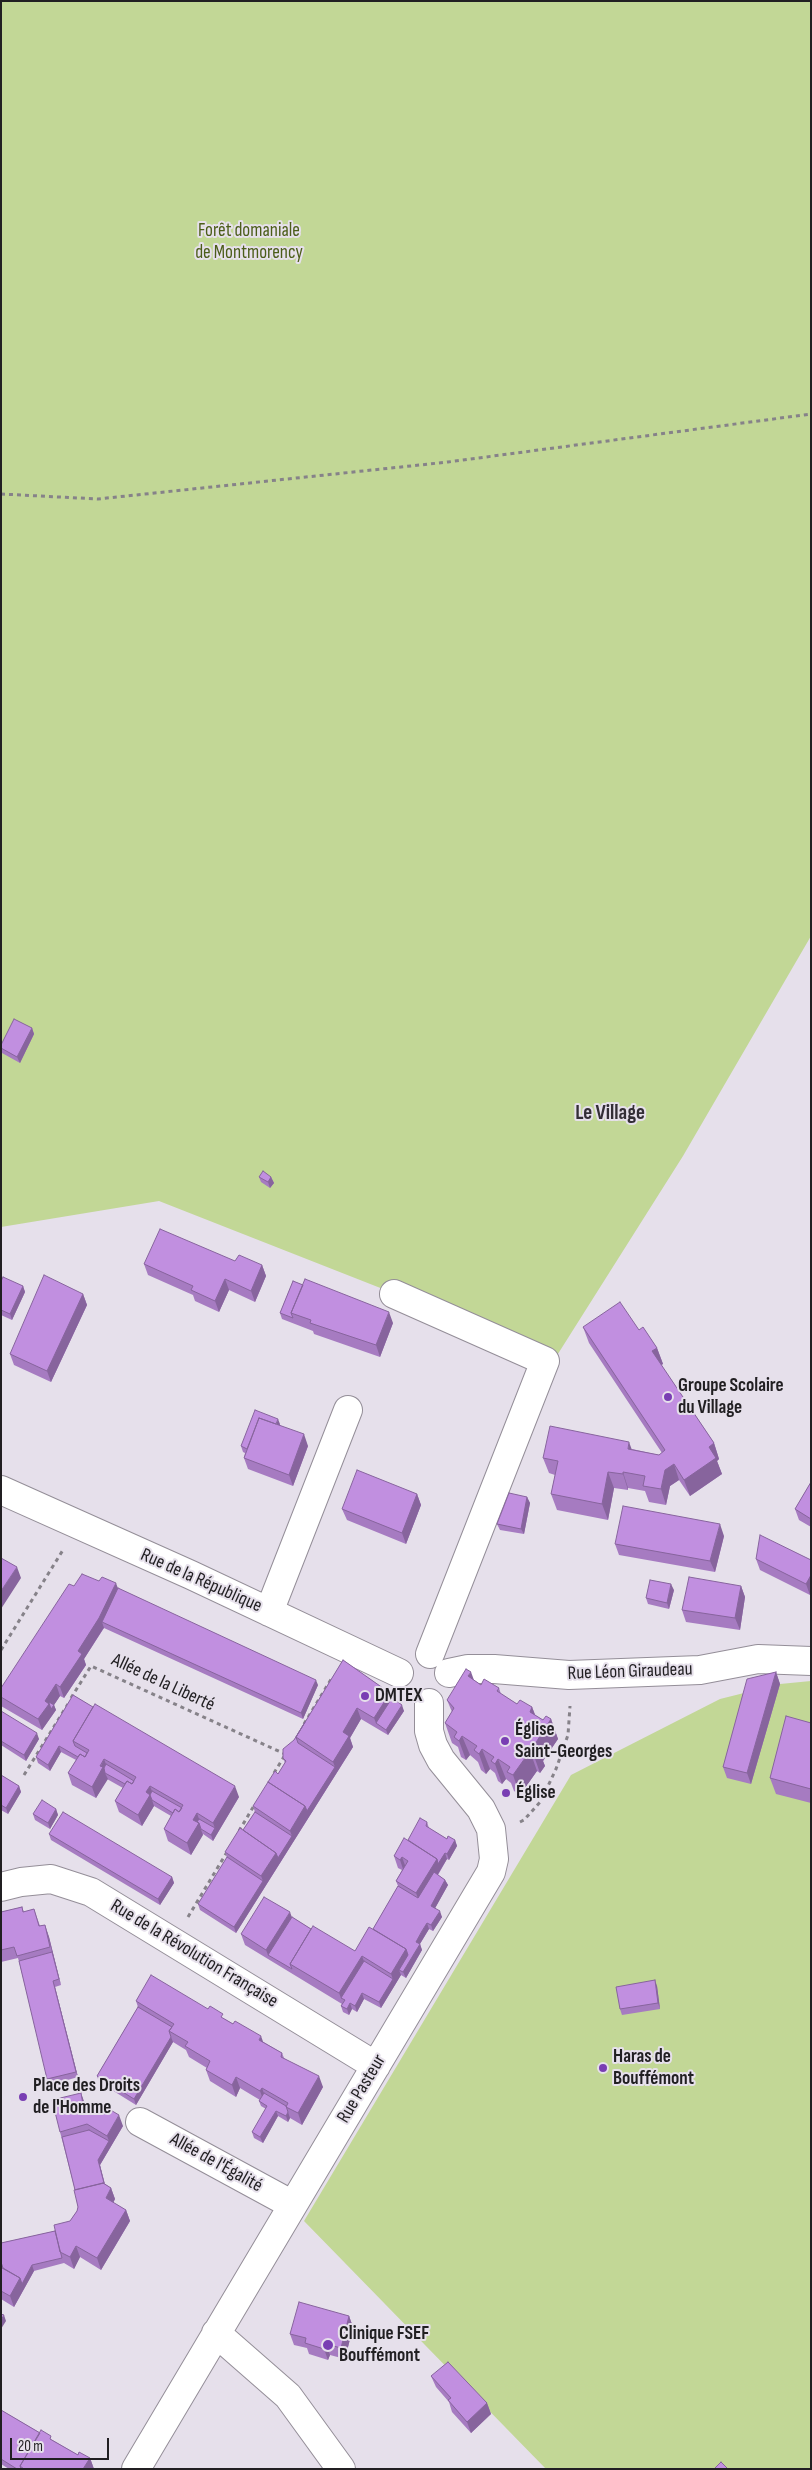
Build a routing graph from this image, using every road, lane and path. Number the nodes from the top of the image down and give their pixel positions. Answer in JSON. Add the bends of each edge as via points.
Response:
{"nodes":[{"id":1,"x":811,"y":414,"type":"edge"},
{"id":2,"x":1,"y":494,"type":"edge"},
{"id":3,"x":394,"y":1294,"type":"dead end"},
{"id":4,"x":348,"y":1410,"type":"dead end"},
{"id":5,"x":1,"y":1490,"type":"edge"},
{"id":6,"x":77,"y":1526,"type":"junction"},
{"id":7,"x":269,"y":1612,"type":"junction"},
{"id":8,"x":349,"y":1649,"type":"junction"},
{"id":9,"x":1,"y":1650,"type":"edge"},
{"id":10,"x":430,"y":1654,"type":"junction"},
{"id":11,"x":811,"y":1661,"type":"edge"},
{"id":12,"x":399,"y":1673,"type":"junction"},
{"id":13,"x":449,"y":1673,"type":"junction"},
{"id":14,"x":569,"y":1675,"type":"junction"},
{"id":15,"x":429,"y":1703,"type":"junction"},
{"id":16,"x":300,"y":1730,"type":"edge"},
{"id":17,"x":290,"y":1746,"type":"edge"},
{"id":18,"x":286,"y":1754,"type":"junction"},
{"id":19,"x":24,"y":1775,"type":"dead end"},
{"id":20,"x":270,"y":1780,"type":"edge"},
{"id":21,"x":260,"y":1797,"type":"edge"},
{"id":22,"x":491,"y":1829,"type":"junction"},
{"id":23,"x":234,"y":1839,"type":"edge"},
{"id":24,"x":229,"y":1848,"type":"edge"},
{"id":25,"x":1,"y":1887,"type":"edge"},
{"id":26,"x":173,"y":1941,"type":"junction"},
{"id":27,"x":376,"y":2066,"type":"junction"},
{"id":28,"x":140,"y":2122,"type":"dead end"},
{"id":29,"x":291,"y":2204,"type":"junction"},
{"id":30,"x":216,"y":2333,"type":"junction"},
{"id":31,"x":136,"y":2469,"type":"edge"},
{"id":32,"x":341,"y":2469,"type":"edge"}],
"edges":[{"from":1,"to":2,"type":"path","via":[[448,462],[98,499]]},
{"from":3,"to":10,"type":"street","via":[[545,1361]]},
{"from":4,"to":7,"type":"street"},
{"from":5,"to":6,"type":"street","name":"Rue de la République"},
{"from":6,"to":7,"type":"street","name":"Rue de la République"},
{"from":6,"to":9,"type":"path"},
{"from":7,"to":8,"type":"street","name":"Rue de la République"},
{"from":8,"to":12,"type":"street","name":"Rue de la République"},
{"from":8,"to":16,"type":"path"},
{"from":10,"to":12,"type":"street","via":[[410,1657]]},
{"from":10,"to":13,"type":"street","via":[[442,1661]]},
{"from":11,"to":14,"type":"street","name":"Rue Léon Giraudeau","via":[[758,1658],[700,1670]]},
{"from":12,"to":15,"type":"street","via":[[406,1696],[413,1701]]},
{"from":13,"to":14,"type":"street","name":"Rue Léon Giraudeau","via":[[494,1669]]},
{"from":13,"to":15,"type":"street","via":[[443,1695]]},
{"from":14,"to":22,"type":"path","via":[[568,1735],[541,1801],[524,1820]]},
{"from":15,"to":22,"type":"street","name":"Rue Pasteur","via":[[429,1731],[433,1746],[481,1809]]},
{"from":17,"to":18,"type":"path"},
{"from":18,"to":19,"type":"path","name":"Allée de la Liberté","via":[[92,1666]]},
{"from":18,"to":20,"type":"path"},
{"from":21,"to":23,"type":"path"},
{"from":22,"to":27,"type":"street","name":"Rue Pasteur","via":[[494,1846],[491,1872]]},
{"from":24,"to":26,"type":"path"},
{"from":25,"to":26,"type":"street","name":"Rue de la Révolution Française","via":[[51,1879],[91,1892]]},
{"from":26,"to":27,"type":"street","name":"Rue de la Révolution Française"},
{"from":27,"to":29,"type":"street","name":"Rue Pasteur"},
{"from":28,"to":29,"type":"street","name":"Allée de l'Égalité"},
{"from":29,"to":30,"type":"street","name":"Rue Pasteur"},
{"from":30,"to":31,"type":"street","name":"Rue Pasteur"},
{"from":30,"to":32,"type":"street","via":[[288,2396]]}]}
